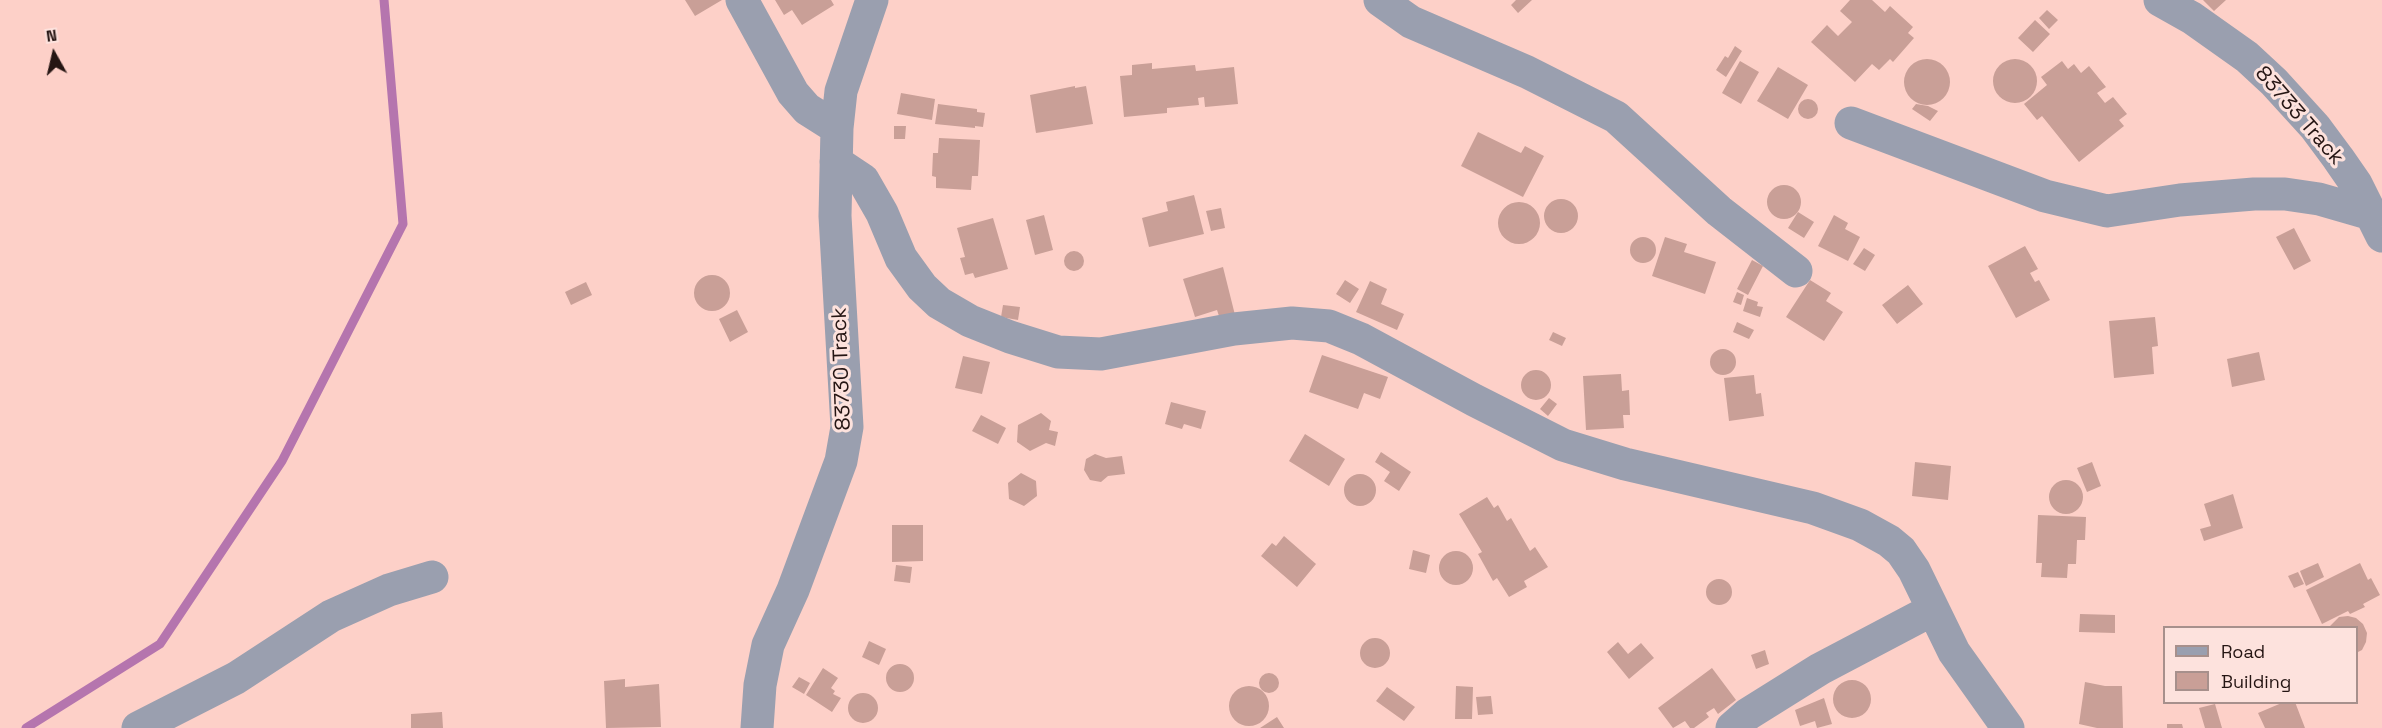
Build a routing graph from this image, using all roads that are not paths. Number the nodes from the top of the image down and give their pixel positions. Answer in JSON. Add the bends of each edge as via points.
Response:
{"nodes":[{"id":1,"x":742,"y":0,"type":"edge"},
{"id":2,"x":872,"y":0,"type":"edge"},
{"id":3,"x":1380,"y":0,"type":"edge"},
{"id":4,"x":2160,"y":0,"type":"edge"},
{"id":5,"x":1851,"y":123,"type":"dead end"},
{"id":6,"x":837,"y":128,"type":"junction"},
{"id":7,"x":836,"y":162,"type":"junction"},
{"id":8,"x":2376,"y":225,"type":"edge"},
{"id":9,"x":1796,"y":271,"type":"dead end"},
{"id":10,"x":432,"y":577,"type":"dead end"},
{"id":11,"x":1932,"y":610,"type":"junction"},
{"id":12,"x":138,"y":728,"type":"edge"},
{"id":13,"x":757,"y":728,"type":"edge"},
{"id":14,"x":1732,"y":728,"type":"edge"},
{"id":15,"x":2008,"y":728,"type":"edge"}],
"edges":[{"from":1,"to":6,"type":"street","via":[[793,93],[807,109]]},
{"from":2,"to":6,"type":"street","name":"83730 Track","via":[[841,91]]},
{"from":3,"to":9,"type":"street","via":[[1412,22],[1527,72],[1616,117],[1719,211]]},
{"from":4,"to":8,"type":"street","name":"83733 Track","via":[[2247,57],[2274,82],[2338,158]]},
{"from":5,"to":8,"type":"street","via":[[2045,196],[2107,211],[2199,197],[2285,194],[2319,199]]},
{"from":6,"to":7,"type":"street","name":"83730 Track"},
{"from":7,"to":11,"type":"street","via":[[864,180],[901,258],[922,287],[939,303],[970,321],[1058,352],[1101,354],[1234,329],[1292,323],[1329,326],[1563,445],[1625,464],[1813,508],[1860,525],[1901,551]]},
{"from":7,"to":13,"type":"street","name":"83730 Track","via":[[835,216],[847,427],[842,461],[768,645]]},
{"from":10,"to":12,"type":"street","via":[[389,590],[331,616],[236,678]]},
{"from":11,"to":14,"type":"street","via":[[1820,669]]},
{"from":11,"to":15,"type":"street","via":[[1954,652]]}]}
